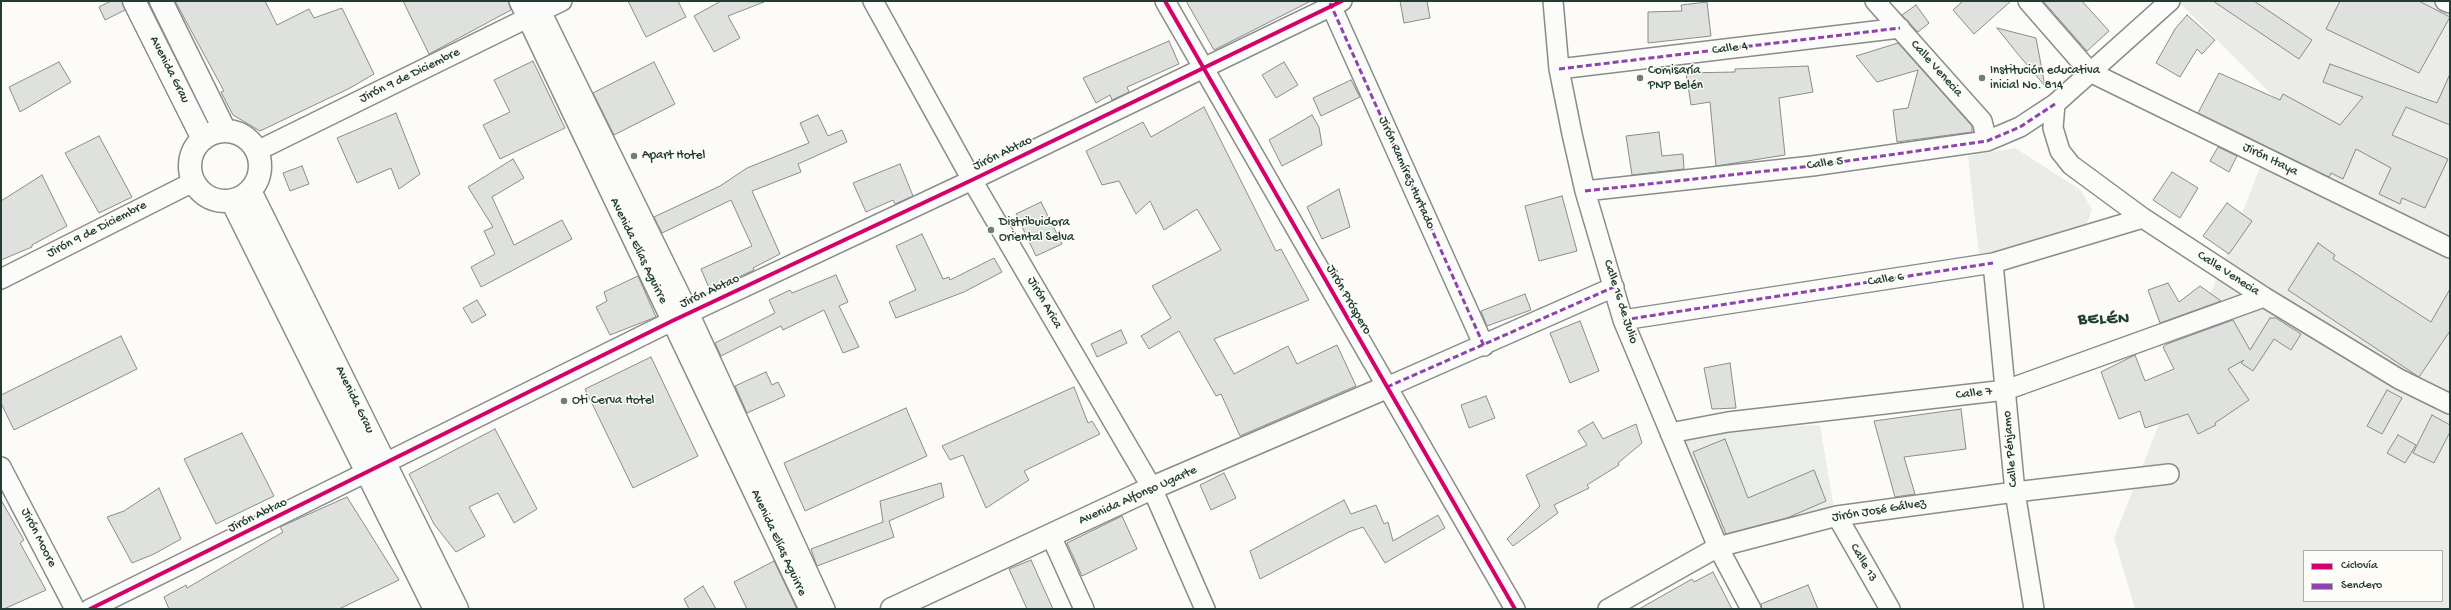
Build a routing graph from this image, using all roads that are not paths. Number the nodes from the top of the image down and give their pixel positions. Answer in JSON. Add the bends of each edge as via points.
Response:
{"nodes":[{"id":1,"x":134,"y":1,"type":"edge"},
{"id":2,"x":161,"y":1,"type":"edge"},
{"id":3,"x":519,"y":1,"type":"edge"},
{"id":4,"x":562,"y":1,"type":"edge"},
{"id":5,"x":873,"y":1,"type":"edge"},
{"id":6,"x":1165,"y":1,"type":"edge"},
{"id":7,"x":1553,"y":1,"type":"edge"},
{"id":8,"x":1875,"y":1,"type":"edge"},
{"id":9,"x":2028,"y":1,"type":"edge"},
{"id":10,"x":2170,"y":1,"type":"edge"},
{"id":11,"x":2445,"y":1,"type":"edge"},
{"id":12,"x":1334,"y":3,"type":"edge"},
{"id":13,"x":2450,"y":3,"type":"edge"},
{"id":14,"x":535,"y":10,"type":"edge"},
{"id":15,"x":1900,"y":28,"type":"junction"},
{"id":16,"x":1204,"y":69,"type":"junction"},
{"id":17,"x":1559,"y":69,"type":"junction"},
{"id":18,"x":2090,"y":72,"type":"junction"},
{"id":19,"x":2055,"y":104,"type":"junction"},
{"id":20,"x":225,"y":131,"type":"junction"},
{"id":21,"x":203,"y":139,"type":"junction"},
{"id":22,"x":1987,"y":141,"type":"junction"},
{"id":23,"x":257,"y":151,"type":"junction"},
{"id":24,"x":972,"y":180,"type":"junction"},
{"id":25,"x":193,"y":182,"type":"junction"},
{"id":26,"x":1585,"y":191,"type":"junction"},
{"id":27,"x":241,"y":196,"type":"junction"},
{"id":28,"x":2143,"y":218,"type":"junction"},
{"id":29,"x":2450,"y":248,"type":"edge"},
{"id":30,"x":1993,"y":264,"type":"junction"},
{"id":31,"x":1,"y":279,"type":"edge"},
{"id":32,"x":1614,"y":287,"type":"junction"},
{"id":33,"x":2264,"y":298,"type":"junction"},
{"id":34,"x":680,"y":317,"type":"junction"},
{"id":35,"x":1623,"y":320,"type":"junction"},
{"id":36,"x":1484,"y":346,"type":"junction"},
{"id":37,"x":1387,"y":387,"type":"junction"},
{"id":38,"x":2006,"y":390,"type":"junction"},
{"id":39,"x":2450,"y":404,"type":"edge"},
{"id":40,"x":1670,"y":433,"type":"junction"},
{"id":41,"x":1,"y":467,"type":"edge"},
{"id":42,"x":377,"y":469,"type":"junction"},
{"id":43,"x":2169,"y":474,"type":"dead end"},
{"id":44,"x":1152,"y":488,"type":"junction"},
{"id":45,"x":2016,"y":492,"type":"junction"},
{"id":46,"x":1837,"y":516,"type":"junction"},
{"id":47,"x":1051,"y":536,"type":"junction"},
{"id":48,"x":1718,"y":547,"type":"junction"},
{"id":49,"x":75,"y":609,"type":"edge"},
{"id":50,"x":90,"y":609,"type":"edge"},
{"id":51,"x":435,"y":609,"type":"edge"},
{"id":52,"x":457,"y":609,"type":"edge"},
{"id":53,"x":809,"y":609,"type":"edge"},
{"id":54,"x":825,"y":609,"type":"edge"},
{"id":55,"x":892,"y":609,"type":"edge"},
{"id":56,"x":1084,"y":609,"type":"edge"},
{"id":57,"x":1205,"y":609,"type":"edge"},
{"id":58,"x":1515,"y":609,"type":"edge"},
{"id":59,"x":1608,"y":609,"type":"edge"},
{"id":60,"x":1751,"y":609,"type":"edge"},
{"id":61,"x":1890,"y":609,"type":"edge"},
{"id":62,"x":2034,"y":609,"type":"edge"}],
"edges":[{"from":1,"to":21,"type":"main road","name":"Avenida Grau"},
{"from":2,"to":20,"type":"main road","name":"Avenida Grau"},
{"from":3,"to":14,"type":"street","name":"Avenida Elías Aguirre"},
{"from":4,"to":14,"type":"street","name":"Jirón 9 de Diciembre"},
{"from":5,"to":24,"type":"street","name":"Jirón Arica"},
{"from":6,"to":16,"type":"street","name":"Jirón Próspero"},
{"from":7,"to":17,"type":"street","name":"Calle 16 de Julio"},
{"from":8,"to":15,"type":"street","name":"Calle Venecia"},
{"from":9,"to":18,"type":"street"},
{"from":10,"to":18,"type":"street","name":"Calle 5"},
{"from":11,"to":13,"type":"street"},
{"from":12,"to":16,"type":"street","name":"Jirón Abtao"},
{"from":12,"to":36,"type":"street","name":"Jirón Ramírez Hurtado"},
{"from":14,"to":23,"type":"street","name":"Jirón 9 de Diciembre"},
{"from":14,"to":34,"type":"street","name":"Avenida Elías Aguirre"},
{"from":15,"to":17,"type":"street","name":"Calle 4"},
{"from":15,"to":22,"type":"street","name":"Calle Venecia","via":[[1982,121]]},
{"from":16,"to":24,"type":"street","name":"Jirón Abtao"},
{"from":16,"to":37,"type":"street","name":"Jirón Próspero"},
{"from":17,"to":26,"type":"street","name":"Calle 16 de Julio"},
{"from":18,"to":19,"type":"street","name":"Calle 5"},
{"from":18,"to":29,"type":"street","name":"Jirón Itaya"},
{"from":19,"to":22,"type":"street","name":"Calle 5","via":[[2020,127]]},
{"from":19,"to":28,"type":"street","name":"Calle Venecia","via":[[2053,128],[2060,151],[2071,164]]},
{"from":20,"to":21,"type":"main road"},
{"from":20,"to":23,"type":"main road","via":[[244,137]]},
{"from":21,"to":25,"type":"main road","via":[[191,158]]},
{"from":22,"to":26,"type":"street","name":"Calle 5","via":[[1812,166]]},
{"from":23,"to":27,"type":"main road","via":[[260,172]]},
{"from":24,"to":34,"type":"street","name":"Jirón Abtao"},
{"from":24,"to":44,"type":"street","name":"Jirón Arica"},
{"from":25,"to":27,"type":"main road","via":[[209,198],[220,201]]},
{"from":25,"to":31,"type":"street","name":"Jirón 9 de Diciembre"},
{"from":26,"to":32,"type":"street","name":"Calle 16 de Julio"},
{"from":27,"to":42,"type":"main road","name":"Avenida Grau"},
{"from":28,"to":30,"type":"street","name":"Calle 6"},
{"from":28,"to":33,"type":"street","name":"Calle Venecia"},
{"from":30,"to":35,"type":"street","name":"Calle 6"},
{"from":30,"to":38,"type":"street","name":"Calle Pénjamo"},
{"from":32,"to":35,"type":"street","name":"Calle 16 de Julio"},
{"from":32,"to":36,"type":"street"},
{"from":33,"to":38,"type":"street","name":"Calle 7"},
{"from":33,"to":39,"type":"street","name":"Calle Venecia","via":[[2399,379]]},
{"from":34,"to":42,"type":"street","name":"Jirón Abtao"},
{"from":34,"to":53,"type":"street","name":"Avenida Elías Aguirre"},
{"from":34,"to":54,"type":"street","name":"Avenida Elías Aguirre"},
{"from":35,"to":40,"type":"street","name":"Calle 16 de Julio"},
{"from":36,"to":37,"type":"street"},
{"from":37,"to":44,"type":"main road","name":"Avenida Alfonso Ugarte"},
{"from":37,"to":58,"type":"street","name":"Jirón Próspero"},
{"from":38,"to":40,"type":"street","name":"Calle 7","via":[[1728,422]]},
{"from":38,"to":45,"type":"street","name":"Calle Pénjamo"},
{"from":40,"to":48,"type":"street","name":"Calle 16 de Julio"},
{"from":41,"to":49,"type":"street","name":"Jirón Moore"},
{"from":42,"to":50,"type":"street","name":"Jirón Abtao"},
{"from":42,"to":51,"type":"main road","name":"Avenida Grau"},
{"from":42,"to":52,"type":"main road","name":"Avenida Grau"},
{"from":43,"to":45,"type":"street","name":"Jirón José Gálvez"},
{"from":44,"to":47,"type":"main road","name":"Avenida Alfonso Ugarte"},
{"from":44,"to":57,"type":"street","name":"Jirón Arica"},
{"from":45,"to":46,"type":"street","name":"Jirón José Gálvez"},
{"from":45,"to":62,"type":"street","name":"Calle Pénjamo"},
{"from":46,"to":48,"type":"street","name":"Jirón José Gálvez"},
{"from":46,"to":61,"type":"street","name":"Calle 13"},
{"from":47,"to":55,"type":"main road","name":"Avenida Alfonso Ugarte"},
{"from":47,"to":56,"type":"street"},
{"from":48,"to":59,"type":"street","name":"Jirón José Gálvez"},
{"from":48,"to":60,"type":"street","name":"Calle 16 de Julio"}]}
